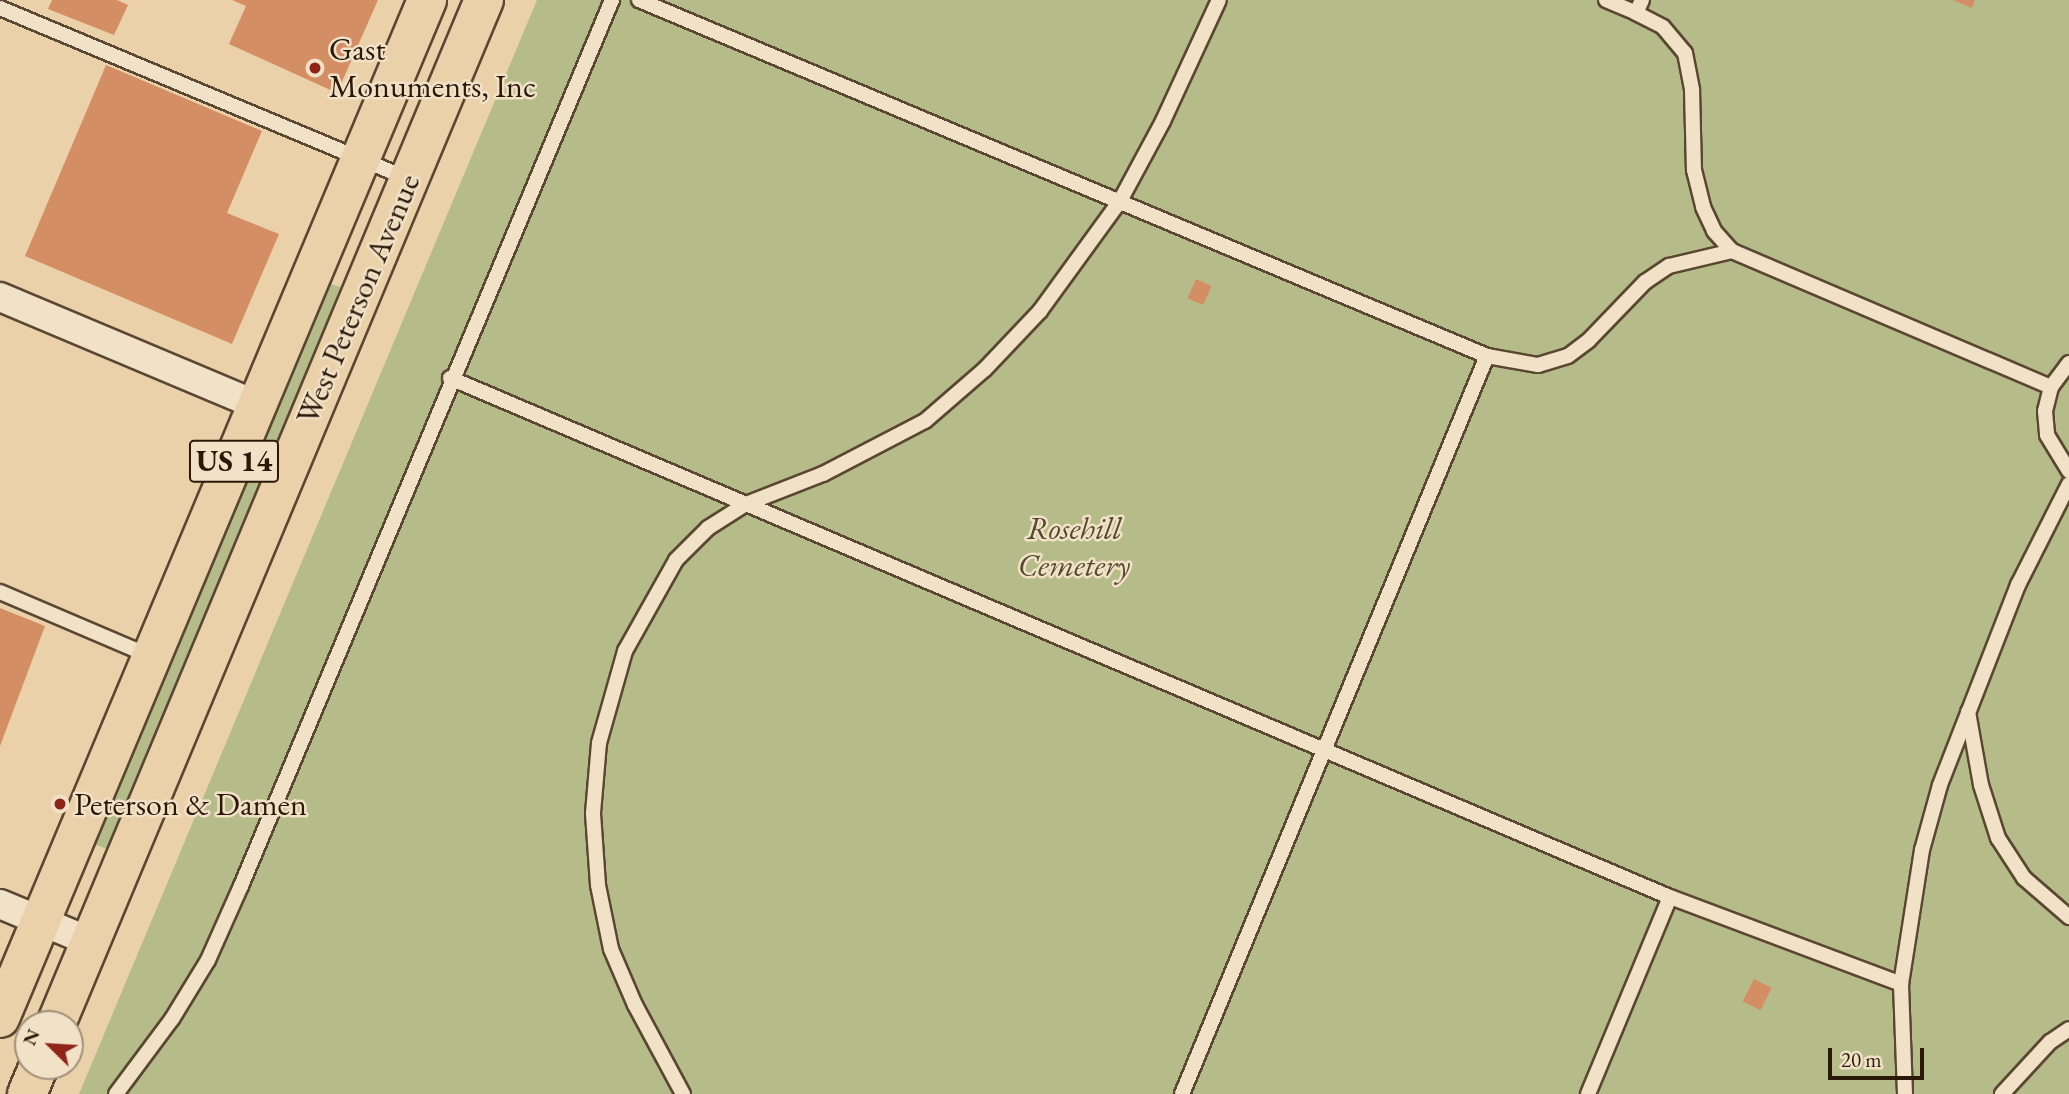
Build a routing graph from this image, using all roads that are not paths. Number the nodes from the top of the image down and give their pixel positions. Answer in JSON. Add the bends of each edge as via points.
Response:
{"nodes":[{"id":1,"x":427,"y":0,"type":"edge"},
{"id":2,"x":484,"y":0,"type":"edge"},
{"id":3,"x":612,"y":0,"type":"edge"},
{"id":4,"x":639,"y":0,"type":"edge"},
{"id":5,"x":1219,"y":0,"type":"edge"},
{"id":6,"x":1606,"y":0,"type":"edge"},
{"id":7,"x":1639,"y":6,"type":"edge"},
{"id":8,"x":0,"y":8,"type":"edge"},
{"id":9,"x":360,"y":160,"type":"junction"},
{"id":10,"x":408,"y":179,"type":"junction"},
{"id":11,"x":1120,"y":201,"type":"junction"},
{"id":12,"x":1732,"y":251,"type":"junction"},
{"id":13,"x":0,"y":297,"type":"edge"},
{"id":14,"x":1487,"y":356,"type":"junction"},
{"id":15,"x":2069,"y":363,"type":"edge"},
{"id":16,"x":450,"y":378,"type":"junction"},
{"id":17,"x":2051,"y":387,"type":"junction"},
{"id":18,"x":257,"y":405,"type":"junction"},
{"id":19,"x":2069,"y":471,"type":"edge"},
{"id":20,"x":2069,"y":484,"type":"edge"},
{"id":21,"x":747,"y":504,"type":"junction"},
{"id":22,"x":0,"y":592,"type":"edge"},
{"id":23,"x":152,"y":656,"type":"junction"},
{"id":24,"x":1968,"y":710,"type":"junction"},
{"id":25,"x":1327,"y":748,"type":"junction"},
{"id":26,"x":1670,"y":897,"type":"junction"},
{"id":27,"x":0,"y":904,"type":"edge"},
{"id":28,"x":2069,"y":917,"type":"edge"},
{"id":29,"x":41,"y":921,"type":"junction"},
{"id":30,"x":91,"y":942,"type":"junction"},
{"id":31,"x":1901,"y":984,"type":"junction"},
{"id":32,"x":62,"y":1010,"type":"edge"},
{"id":33,"x":0,"y":1018,"type":"edge"},
{"id":34,"x":2069,"y":1029,"type":"edge"},
{"id":35,"x":116,"y":1094,"type":"edge"},
{"id":36,"x":682,"y":1094,"type":"edge"},
{"id":37,"x":1182,"y":1094,"type":"edge"},
{"id":38,"x":1588,"y":1094,"type":"edge"},
{"id":39,"x":1905,"y":1094,"type":"edge"},
{"id":40,"x":2001,"y":1094,"type":"edge"}],
"edges":[{"from":1,"to":9,"type":"main road","name":"West Peterson Avenue","number":"US 14"},
{"from":2,"to":10,"type":"main road","name":"West Peterson Avenue","number":"US 14"},
{"from":3,"to":16,"type":"lane"},
{"from":4,"to":11,"type":"lane"},
{"from":5,"to":11,"type":"lane"},
{"from":6,"to":7,"type":"lane"},
{"from":7,"to":12,"type":"lane","via":[[1685,53],[1692,90],[1694,170],[1714,231]]},
{"from":8,"to":9,"type":"lane"},
{"from":9,"to":10,"type":"lane"},
{"from":9,"to":18,"type":"main road","name":"West Peterson Avenue","number":"US 14"},
{"from":10,"to":30,"type":"main road","name":"West Peterson Avenue","number":"US 14"},
{"from":11,"to":14,"type":"lane"},
{"from":11,"to":21,"type":"lane","via":[[1040,311],[985,369],[925,421],[823,474]]},
{"from":12,"to":14,"type":"lane","via":[[1669,266],[1645,282],[1590,340],[1568,356],[1538,365]]},
{"from":12,"to":17,"type":"lane"},
{"from":13,"to":18,"type":"street"},
{"from":14,"to":25,"type":"lane"},
{"from":15,"to":17,"type":"lane"},
{"from":16,"to":21,"type":"lane"},
{"from":16,"to":35,"type":"lane","via":[[208,960],[172,1019]]},
{"from":17,"to":19,"type":"lane","via":[[2045,411],[2047,435]]},
{"from":18,"to":23,"type":"main road","name":"West Peterson Avenue","number":"US 14"},
{"from":20,"to":24,"type":"lane","via":[[2018,585]]},
{"from":21,"to":25,"type":"lane"},
{"from":21,"to":36,"type":"lane","via":[[708,528],[676,560],[654,595],[625,651],[599,743],[593,813],[598,885],[611,949]]},
{"from":22,"to":23,"type":"lane"},
{"from":23,"to":29,"type":"main road","name":"West Peterson Avenue","number":"US 14"},
{"from":24,"to":28,"type":"lane","via":[[1981,785],[1998,838],[2024,877]]},
{"from":24,"to":31,"type":"lane","via":[[1922,850]]},
{"from":25,"to":26,"type":"lane"},
{"from":25,"to":37,"type":"lane"},
{"from":26,"to":31,"type":"lane"},
{"from":26,"to":38,"type":"lane"},
{"from":27,"to":29,"type":"street"},
{"from":29,"to":30,"type":"street"},
{"from":29,"to":33,"type":"main road","name":"West Peterson Avenue","number":"US 14"},
{"from":30,"to":32,"type":"main road","name":"West Peterson Avenue","number":"US 14"},
{"from":31,"to":39,"type":"lane"},
{"from":34,"to":40,"type":"lane","via":[[2050,1042]]}]}
